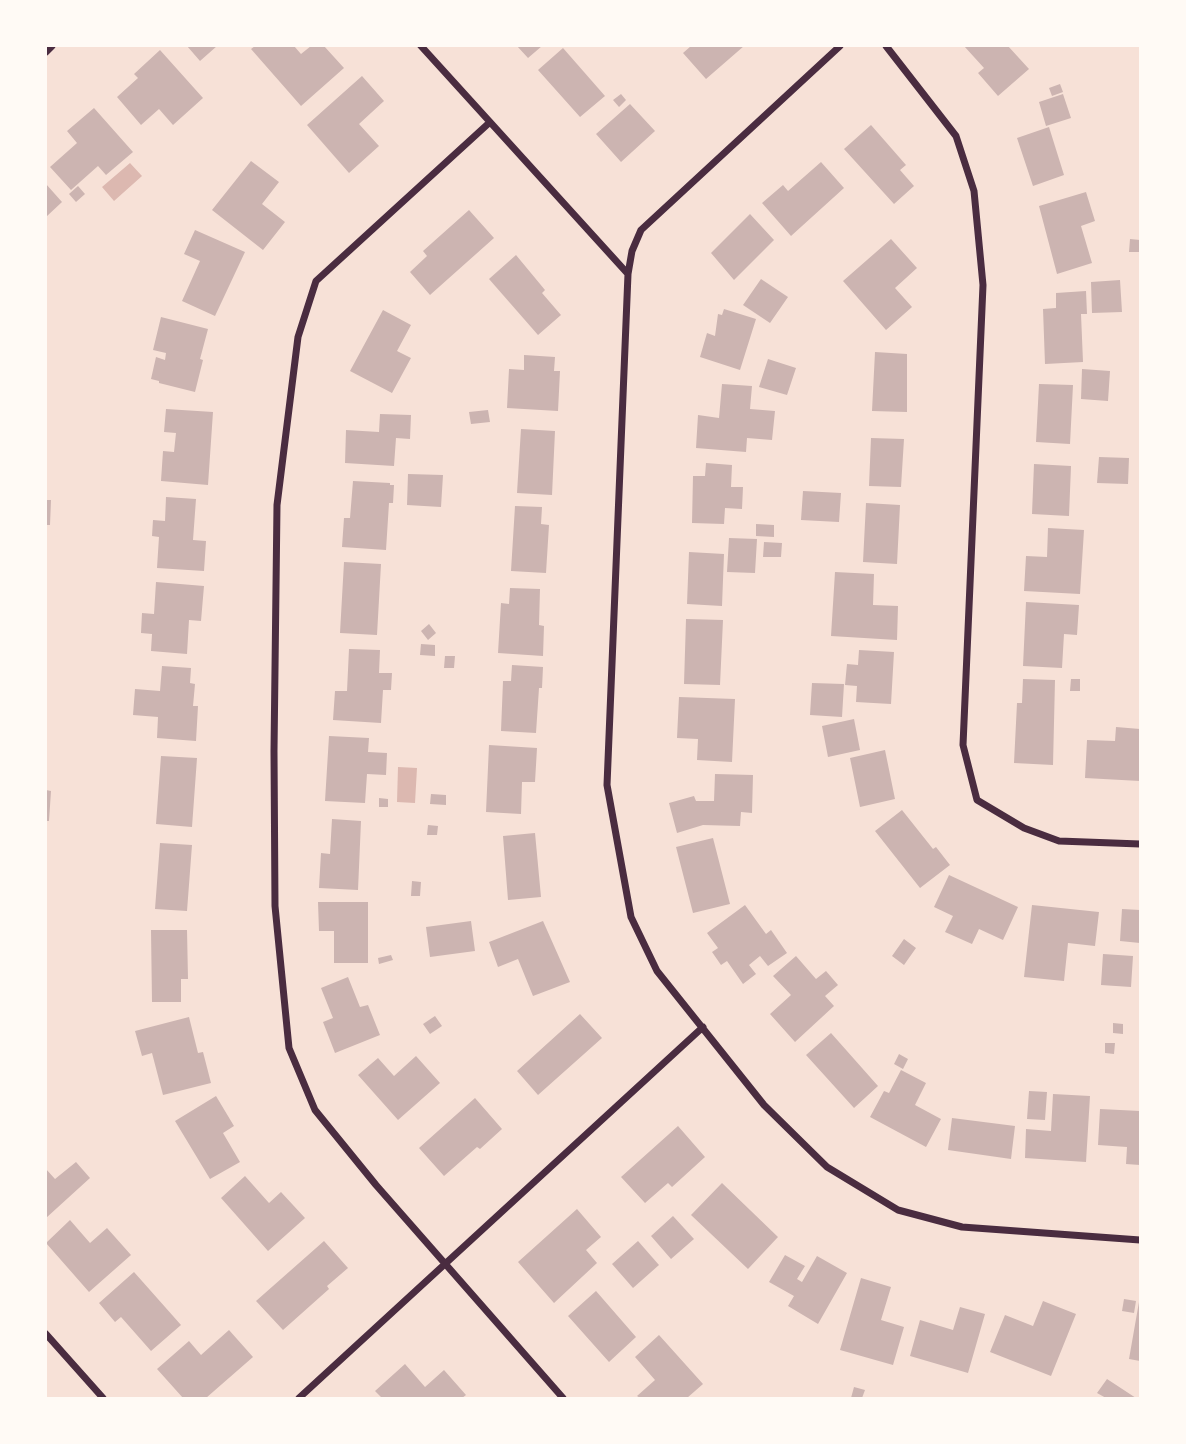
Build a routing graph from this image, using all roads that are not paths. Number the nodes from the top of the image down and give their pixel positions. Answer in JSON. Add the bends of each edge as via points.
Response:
{"nodes":[{"id":1,"x":52,"y":46,"type":"edge"},
{"id":2,"x":421,"y":46,"type":"edge"},
{"id":3,"x":839,"y":46,"type":"edge"},
{"id":4,"x":886,"y":46,"type":"edge"},
{"id":5,"x":46,"y":52,"type":"edge"},
{"id":6,"x":489,"y":124,"type":"junction"},
{"id":7,"x":628,"y":274,"type":"junction"},
{"id":8,"x":1140,"y":844,"type":"edge"},
{"id":9,"x":704,"y":1027,"type":"junction"},
{"id":10,"x":1140,"y":1240,"type":"edge"},
{"id":11,"x":445,"y":1264,"type":"junction"},
{"id":12,"x":46,"y":1334,"type":"edge"},
{"id":13,"x":103,"y":1398,"type":"edge"},
{"id":14,"x":299,"y":1398,"type":"edge"},
{"id":15,"x":563,"y":1398,"type":"edge"}],
"edges":[{"from":1,"to":5,"type":"street"},
{"from":2,"to":6,"type":"street"},
{"from":3,"to":7,"type":"street","via":[[640,230]]},
{"from":4,"to":8,"type":"street","via":[[956,136],[974,191],[982,285],[964,745],[977,800],[1024,828],[1059,841]]},
{"from":6,"to":7,"type":"street"},
{"from":6,"to":11,"type":"street","via":[[316,282],[298,337],[277,505],[275,906],[289,1048],[315,1111]]},
{"from":7,"to":9,"type":"street","via":[[607,785],[631,917],[657,971]]},
{"from":9,"to":10,"type":"street","via":[[764,1105],[827,1167],[898,1210],[962,1227]]},
{"from":9,"to":11,"type":"street"},
{"from":11,"to":14,"type":"street"},
{"from":11,"to":15,"type":"street"},
{"from":12,"to":13,"type":"street"}]}
